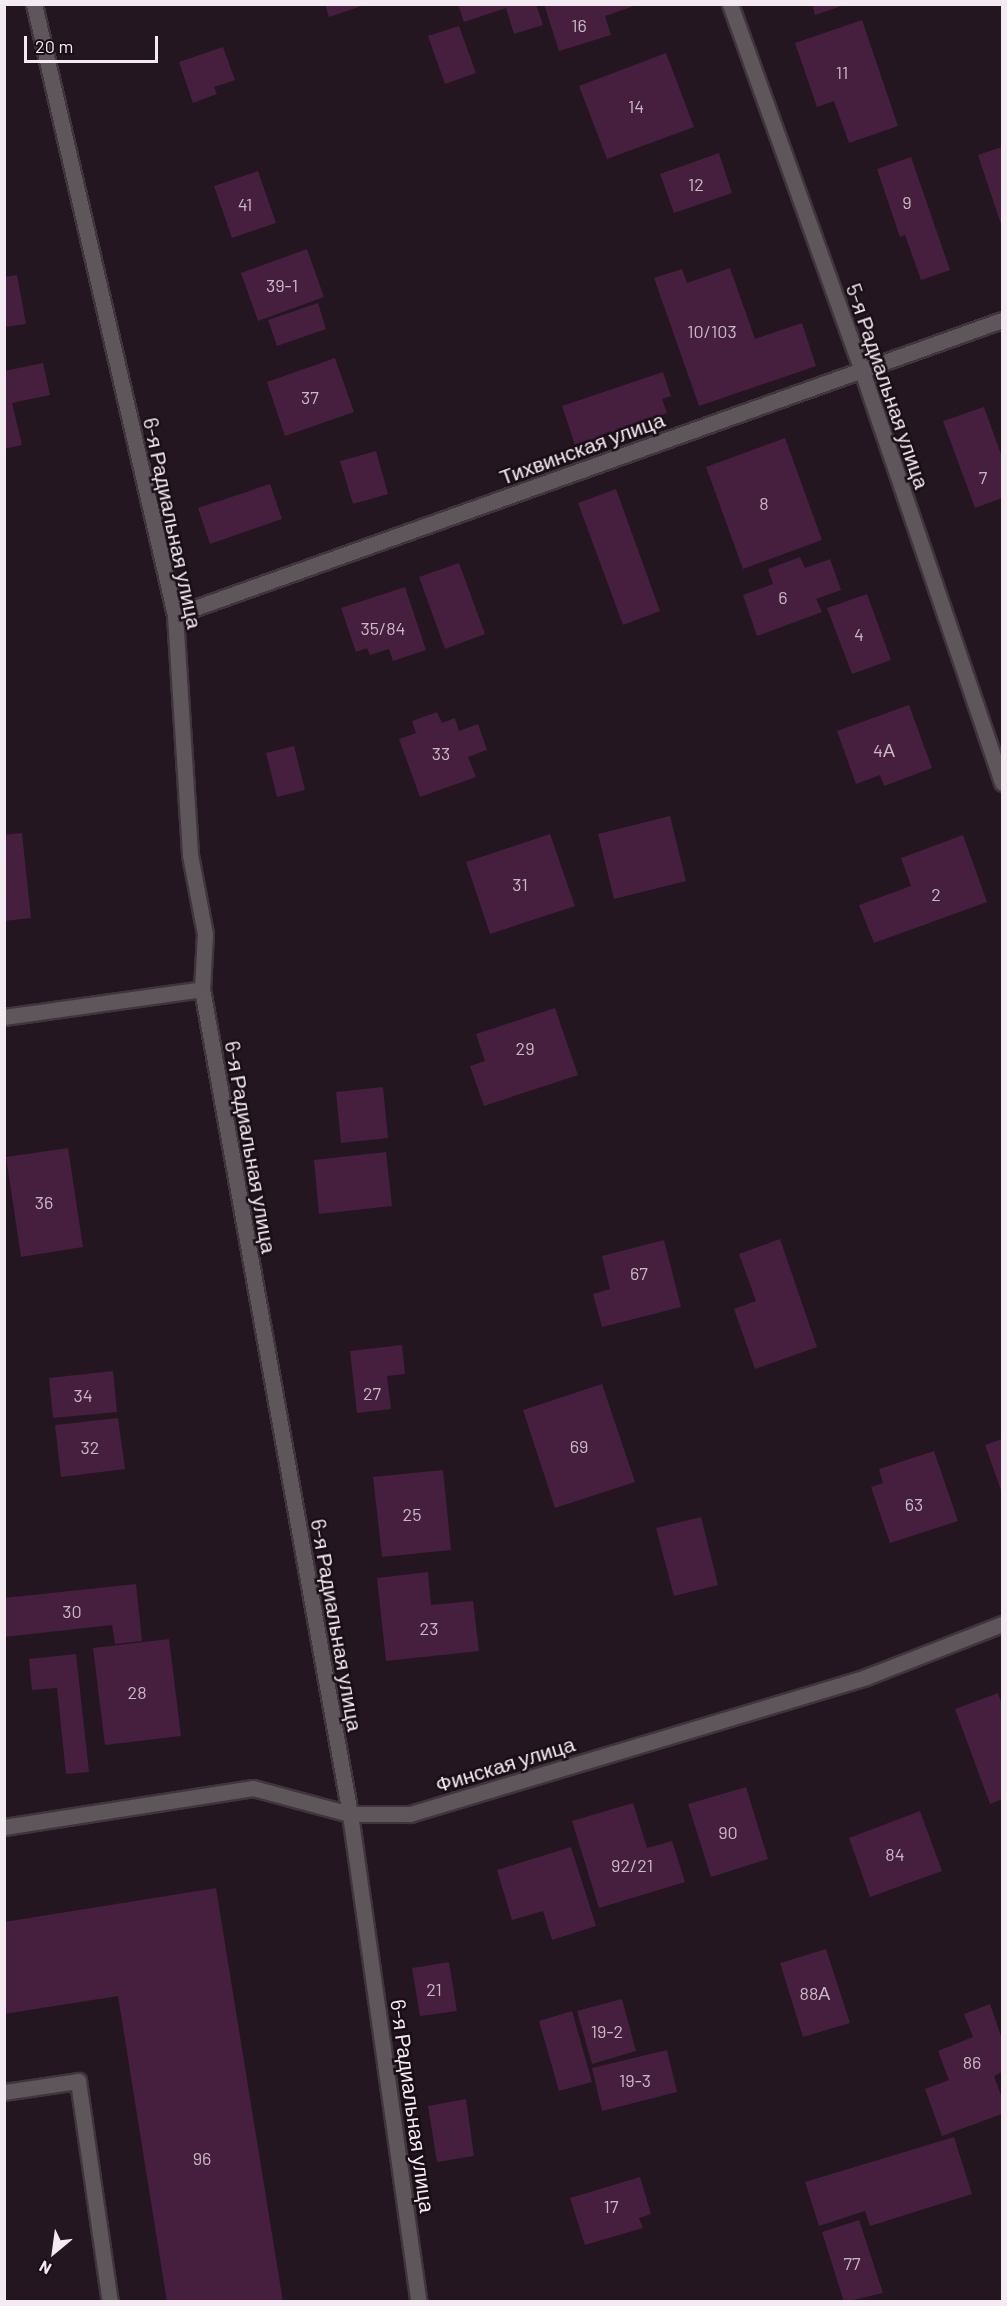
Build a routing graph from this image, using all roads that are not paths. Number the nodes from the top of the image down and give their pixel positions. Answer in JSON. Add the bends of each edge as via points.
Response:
{"nodes":[{"id":1,"x":34,"y":4,"type":"edge"},
{"id":2,"x":730,"y":4,"type":"edge"},
{"id":3,"x":1002,"y":320,"type":"edge"},
{"id":4,"x":862,"y":371,"type":"junction"},
{"id":5,"x":175,"y":615,"type":"junction"},
{"id":6,"x":1002,"y":783,"type":"edge"},
{"id":7,"x":202,"y":989,"type":"junction"},
{"id":8,"x":4,"y":1017,"type":"edge"},
{"id":9,"x":1002,"y":1624,"type":"edge"},
{"id":10,"x":350,"y":1814,"type":"junction"},
{"id":11,"x":4,"y":1827,"type":"edge"},
{"id":12,"x":4,"y":2092,"type":"edge"},
{"id":13,"x":110,"y":2301,"type":"edge"},
{"id":14,"x":419,"y":2301,"type":"edge"}],
"edges":[{"from":1,"to":5,"type":"street","name":"6-я Радиальная улица"},
{"from":2,"to":4,"type":"street","name":"5-я Радиальная улица"},
{"from":3,"to":4,"type":"street","name":"Тихвинская улица"},
{"from":4,"to":5,"type":"street","name":"Тихвинская улица"},
{"from":4,"to":6,"type":"street","name":"5-я Радиальная улица"},
{"from":5,"to":7,"type":"street","name":"6-я Радиальная улица","via":[[190,855],[205,934]]},
{"from":7,"to":8,"type":"street"},
{"from":7,"to":10,"type":"street","name":"6-я Радиальная улица"},
{"from":9,"to":10,"type":"street","name":"Финская улица","via":[[866,1677],[410,1814]]},
{"from":10,"to":11,"type":"street","name":"Финская улица","via":[[254,1788]]},
{"from":10,"to":14,"type":"street","name":"6-я Радиальная улица"},
{"from":12,"to":13,"type":"street","via":[[78,2081]]}]}
